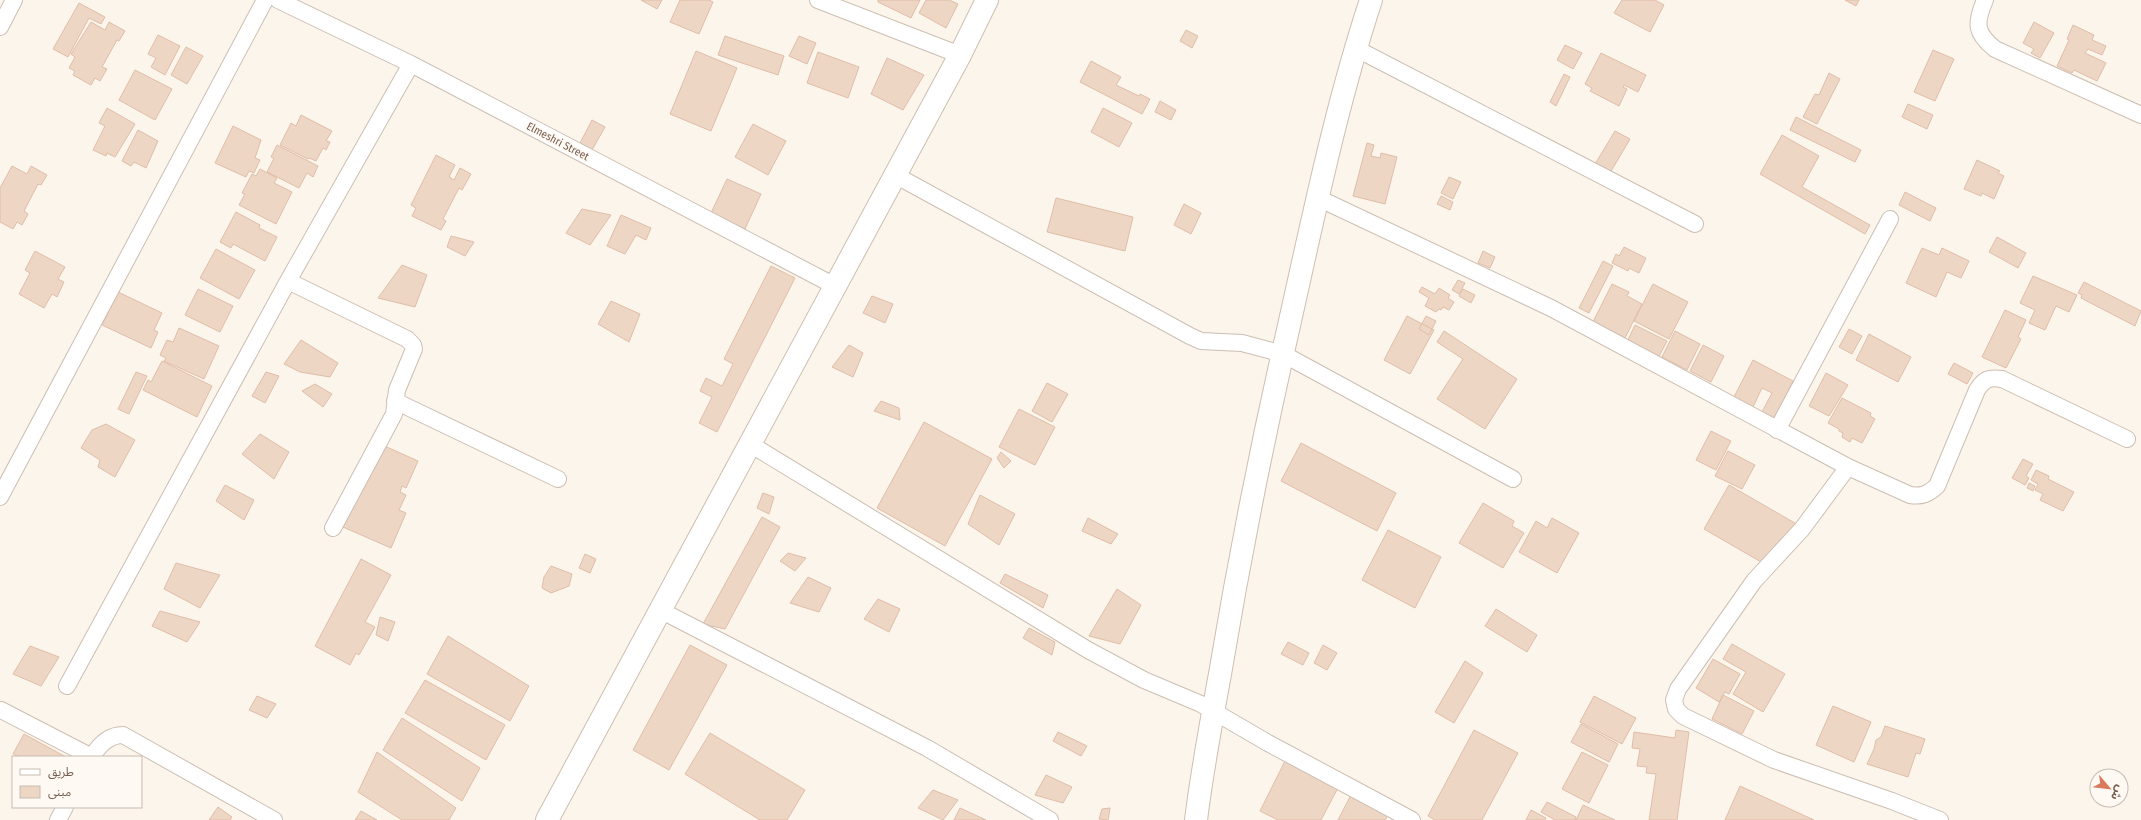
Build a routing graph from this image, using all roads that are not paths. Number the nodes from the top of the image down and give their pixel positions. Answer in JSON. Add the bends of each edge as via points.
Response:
{"nodes":[{"id":1,"x":14,"y":0,"type":"edge"},
{"id":2,"x":264,"y":0,"type":"edge"},
{"id":3,"x":278,"y":0,"type":"edge"},
{"id":4,"x":818,"y":0,"type":"edge"},
{"id":5,"x":986,"y":0,"type":"edge"},
{"id":6,"x":1371,"y":0,"type":"edge"},
{"id":7,"x":1984,"y":0,"type":"edge"},
{"id":8,"x":0,"y":27,"type":"edge"},
{"id":9,"x":1356,"y":48,"type":"junction"},
{"id":10,"x":960,"y":55,"type":"junction"},
{"id":11,"x":410,"y":64,"type":"junction"},
{"id":12,"x":2141,"y":114,"type":"edge"},
{"id":13,"x":895,"y":175,"type":"junction"},
{"id":14,"x":1318,"y":198,"type":"junction"},
{"id":15,"x":1890,"y":219,"type":"dead end"},
{"id":16,"x":1695,"y":224,"type":"dead end"},
{"id":17,"x":288,"y":282,"type":"junction"},
{"id":18,"x":835,"y":286,"type":"junction"},
{"id":19,"x":1283,"y":354,"type":"junction"},
{"id":20,"x":395,"y":401,"type":"junction"},
{"id":21,"x":1777,"y":430,"type":"junction"},
{"id":22,"x":2127,"y":439,"type":"dead end"},
{"id":23,"x":750,"y":444,"type":"junction"},
{"id":24,"x":1848,"y":467,"type":"junction"},
{"id":25,"x":558,"y":479,"type":"dead end"},
{"id":26,"x":1513,"y":479,"type":"dead end"},
{"id":27,"x":0,"y":497,"type":"edge"},
{"id":28,"x":333,"y":528,"type":"dead end"},
{"id":29,"x":660,"y":610,"type":"junction"},
{"id":30,"x":67,"y":686,"type":"dead end"},
{"id":31,"x":1,"y":710,"type":"dead end"},
{"id":32,"x":1214,"y":711,"type":"junction"},
{"id":33,"x":90,"y":756,"type":"edge"},
{"id":34,"x":93,"y":756,"type":"edge"},
{"id":35,"x":64,"y":808,"type":"edge"},
{"id":36,"x":58,"y":820,"type":"edge"},
{"id":37,"x":274,"y":820,"type":"edge"},
{"id":38,"x":547,"y":820,"type":"edge"},
{"id":39,"x":1050,"y":820,"type":"edge"},
{"id":40,"x":1196,"y":820,"type":"edge"},
{"id":41,"x":1412,"y":820,"type":"edge"},
{"id":42,"x":1940,"y":820,"type":"edge"}],
"edges":[{"from":1,"to":8,"type":"street"},
{"from":2,"to":27,"type":"street"},
{"from":3,"to":11,"type":"street","name":"Elmeshri Street"},
{"from":4,"to":10,"type":"street"},
{"from":5,"to":10,"type":"main road"},
{"from":6,"to":9,"type":"main road"},
{"from":7,"to":12,"type":"street","via":[[1978,24],[1979,32],[1995,49]]},
{"from":9,"to":14,"type":"main road"},
{"from":9,"to":16,"type":"street"},
{"from":10,"to":13,"type":"main road"},
{"from":11,"to":17,"type":"street"},
{"from":11,"to":18,"type":"street","name":"Elmeshri Street"},
{"from":13,"to":18,"type":"main road"},
{"from":13,"to":19,"type":"street","via":[[1196,339],[1242,343]]},
{"from":14,"to":19,"type":"main road"},
{"from":14,"to":21,"type":"street","via":[[1551,308]]},
{"from":15,"to":21,"type":"street"},
{"from":17,"to":20,"type":"street","via":[[413,345],[414,353],[399,384]]},
{"from":17,"to":30,"type":"street"},
{"from":18,"to":23,"type":"main road"},
{"from":19,"to":26,"type":"street"},
{"from":19,"to":32,"type":"main road","via":[[1242,544]]},
{"from":20,"to":25,"type":"street"},
{"from":20,"to":28,"type":"street","via":[[394,414]]},
{"from":21,"to":24,"type":"street"},
{"from":22,"to":24,"type":"street","via":[[2002,379],[1992,377],[1983,381],[1976,390],[1937,486],[1928,494],[1910,495]]},
{"from":23,"to":29,"type":"main road"},
{"from":23,"to":32,"type":"street","via":[[1088,650],[1144,680]]},
{"from":24,"to":42,"type":"street","via":[[1802,529],[1754,581],[1706,647],[1678,689],[1674,700],[1676,709],[1683,716],[1774,760]]},
{"from":29,"to":38,"type":"main road"},
{"from":29,"to":39,"type":"street","via":[[927,748]]},
{"from":31,"to":33,"type":"street"},
{"from":32,"to":40,"type":"main road","via":[[1202,770]]},
{"from":32,"to":41,"type":"street"},
{"from":34,"to":37,"type":"street","via":[[104,740],[116,735],[123,736]]},
{"from":35,"to":36,"type":"street"}]}
